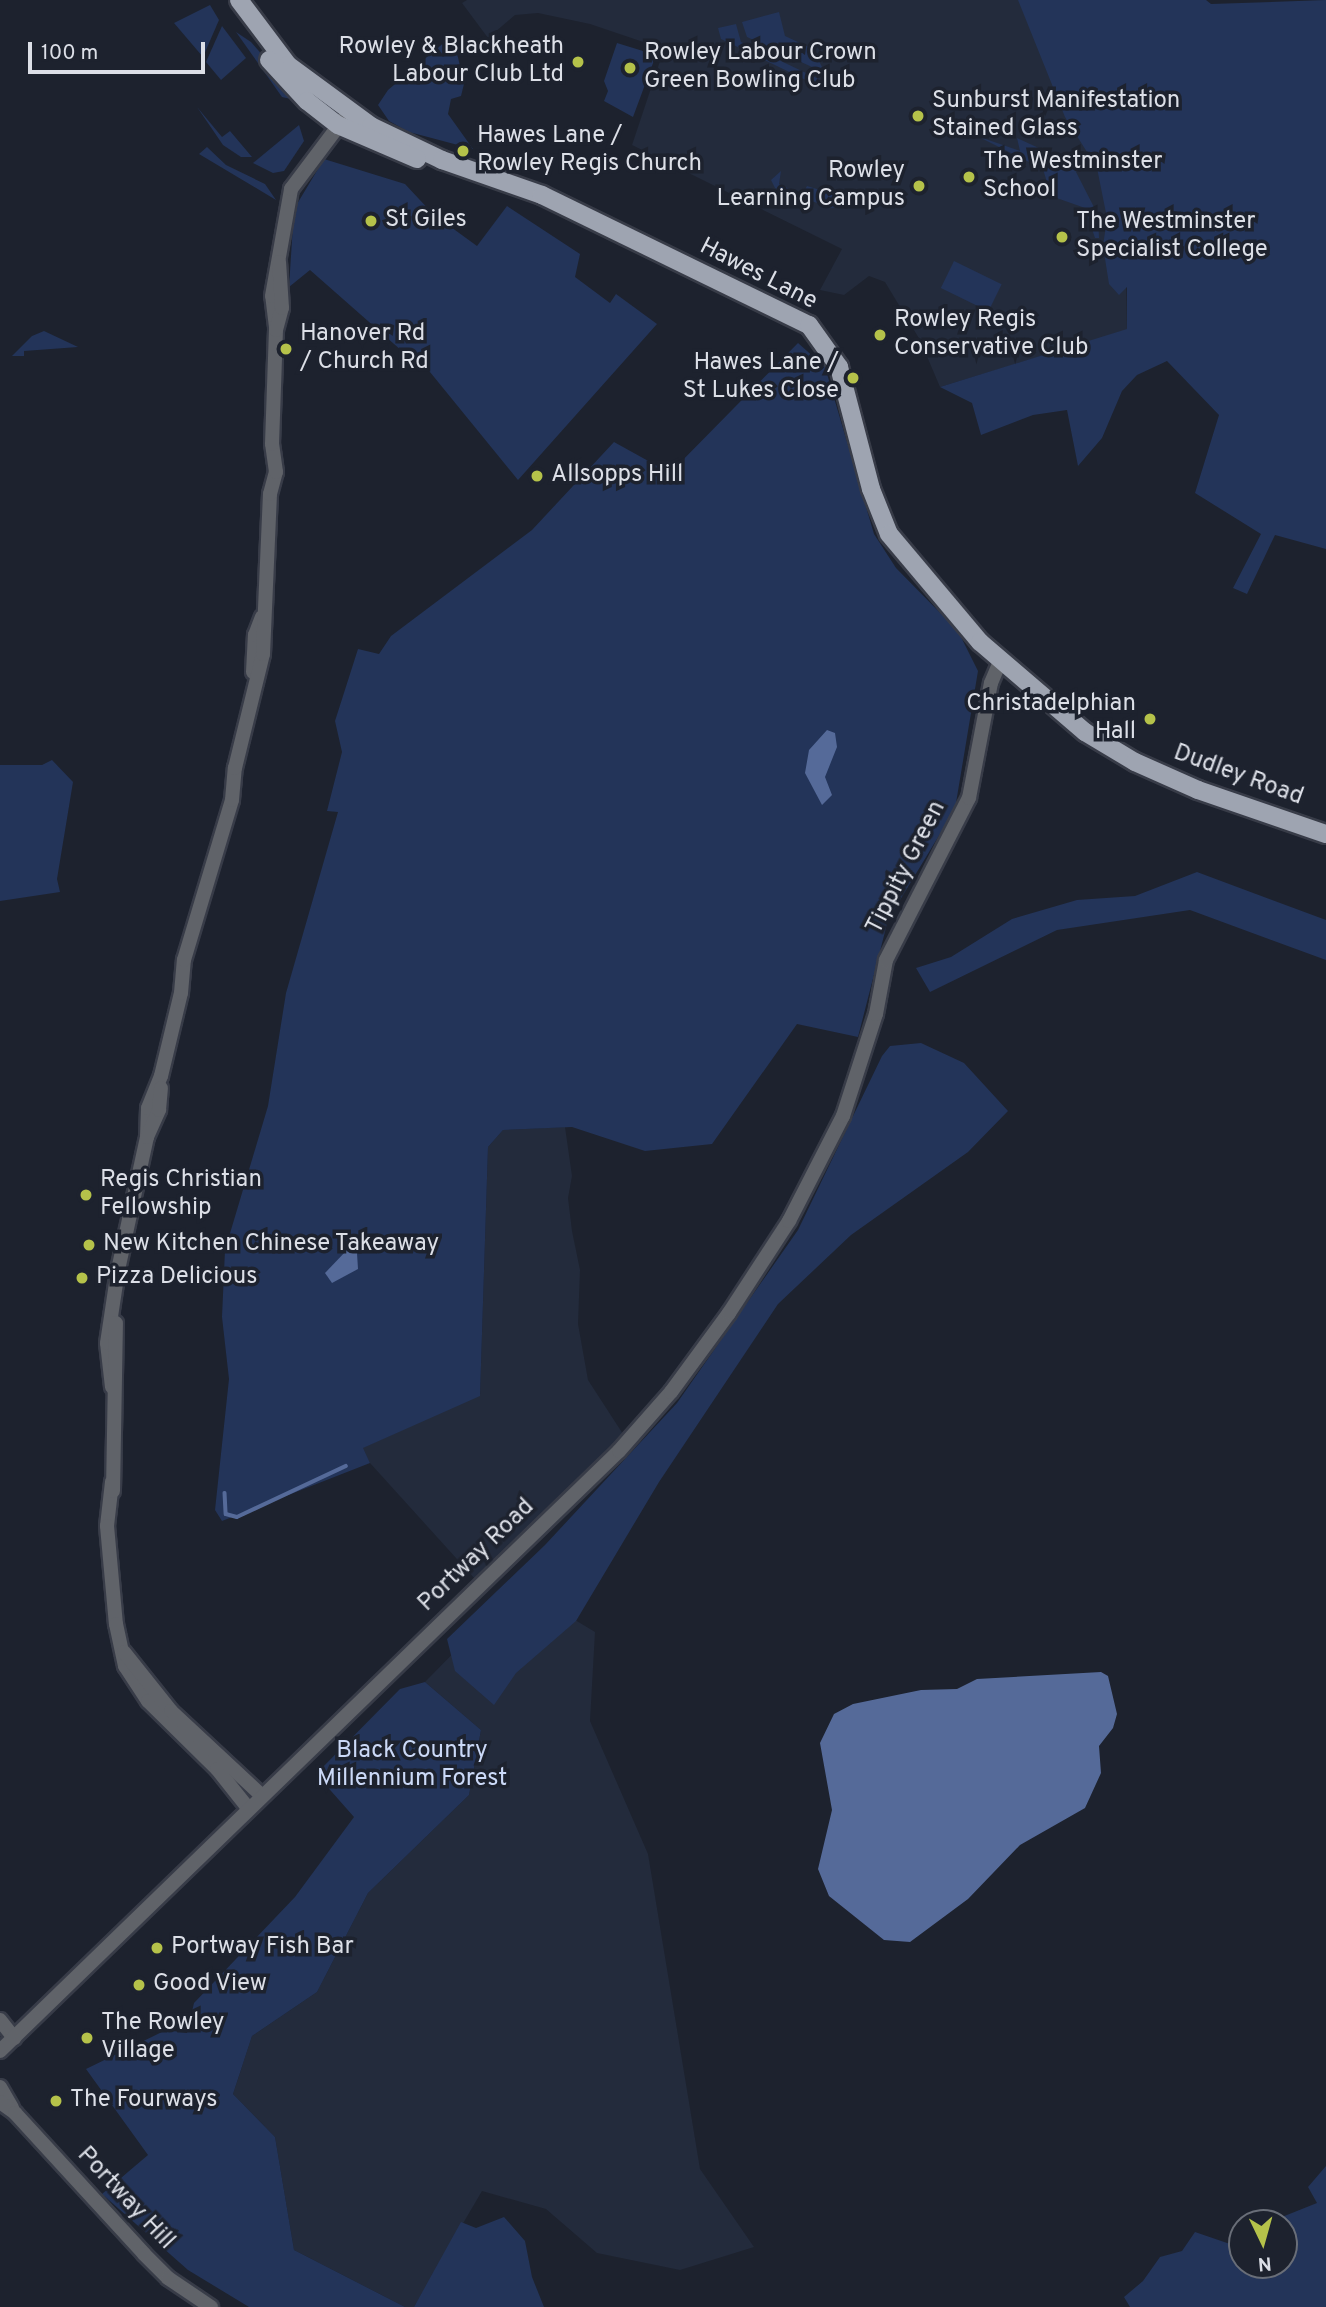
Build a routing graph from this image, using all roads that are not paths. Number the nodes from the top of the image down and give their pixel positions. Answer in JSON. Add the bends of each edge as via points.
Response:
{"nodes":[{"id":1,"x":226,"y":0,"type":"edge"},
{"id":2,"x":239,"y":0,"type":"edge"},
{"id":3,"x":343,"y":119,"type":"junction"},
{"id":4,"x":1000,"y":662,"type":"junction"},
{"id":5,"x":1326,"y":835,"type":"edge"},
{"id":6,"x":876,"y":1014,"type":"joint"},
{"id":7,"x":194,"y":1739,"type":"junction"},
{"id":8,"x":261,"y":1795,"type":"junction"},
{"id":9,"x":248,"y":1808,"type":"junction"},
{"id":10,"x":0,"y":2020,"type":"edge"},
{"id":11,"x":5,"y":2044,"type":"edge"},
{"id":12,"x":0,"y":2087,"type":"edge"},
{"id":13,"x":0,"y":2102,"type":"edge"},
{"id":14,"x":15,"y":2113,"type":"junction"},
{"id":15,"x":211,"y":2307,"type":"edge"}],
"edges":[{"from":1,"to":3,"type":"main road","via":[[287,81]]},
{"from":2,"to":3,"type":"main road","via":[[288,65]]},
{"from":3,"to":4,"type":"main road","name":"Hawes Lane","via":[[408,156],[480,173],[542,195],[809,325],[839,368],[871,489],[900,554]]},
{"from":3,"to":7,"type":"street","via":[[291,189],[272,296],[276,330],[272,443],[265,472],[270,494],[262,616],[265,634],[235,768],[222,798],[195,957],[181,993],[161,1076],[159,1110],[147,1137],[107,1343],[112,1387],[107,1526],[116,1624],[125,1666]]},
{"from":4,"to":5,"type":"main road","name":"Dudley Road","via":[[1085,732],[1135,762],[1198,790]]},
{"from":4,"to":6,"type":"street","name":"Tippity Green","via":[[991,683],[969,798],[886,960]]},
{"from":6,"to":8,"type":"street","name":"Portway Road","via":[[843,1116],[789,1221],[671,1392],[619,1451]]},
{"from":7,"to":8,"type":"street"},
{"from":7,"to":9,"type":"street"},
{"from":8,"to":9,"type":"street","name":"Portway Road"},
{"from":9,"to":11,"type":"street","name":"Portway Road"},
{"from":10,"to":11,"type":"street"},
{"from":12,"to":14,"type":"street","name":"Portway Hill"},
{"from":13,"to":14,"type":"street","name":"Portway Hill"},
{"from":14,"to":15,"type":"street","name":"Portway Hill","via":[[119,2230],[168,2278]]}]}
